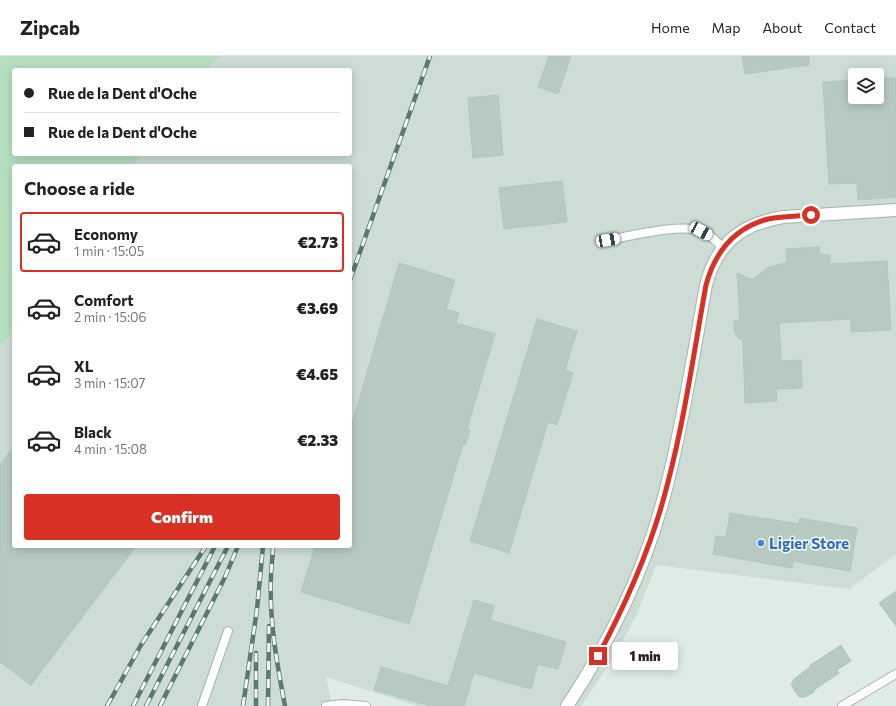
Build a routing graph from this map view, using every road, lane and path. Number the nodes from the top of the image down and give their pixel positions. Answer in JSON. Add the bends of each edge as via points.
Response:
{"nodes":[{"id":1,"x":896,"y":210,"type":"edge"},
{"id":2,"x":608,"y":240,"type":"dead end"},
{"id":3,"x":723,"y":248,"type":"junction"},
{"id":4,"x":228,"y":631,"type":"dead end"},
{"id":5,"x":896,"y":674,"type":"edge"},
{"id":6,"x":202,"y":706,"type":"edge"},
{"id":7,"x":326,"y":706,"type":"edge"},
{"id":8,"x":366,"y":706,"type":"edge"},
{"id":9,"x":567,"y":706,"type":"edge"},
{"id":10,"x":842,"y":706,"type":"edge"}],
"edges":[{"from":1,"to":3,"type":"street","via":[[769,219],[744,230]]},
{"from":2,"to":3,"type":"lane","via":[[685,228],[701,231]]},
{"from":3,"to":9,"type":"street","via":[[715,259],[706,285],[676,446],[651,540],[616,623]]},
{"from":4,"to":6,"type":"lane"},
{"from":5,"to":10,"type":"lane"},
{"from":7,"to":8,"type":"lane"}]}
